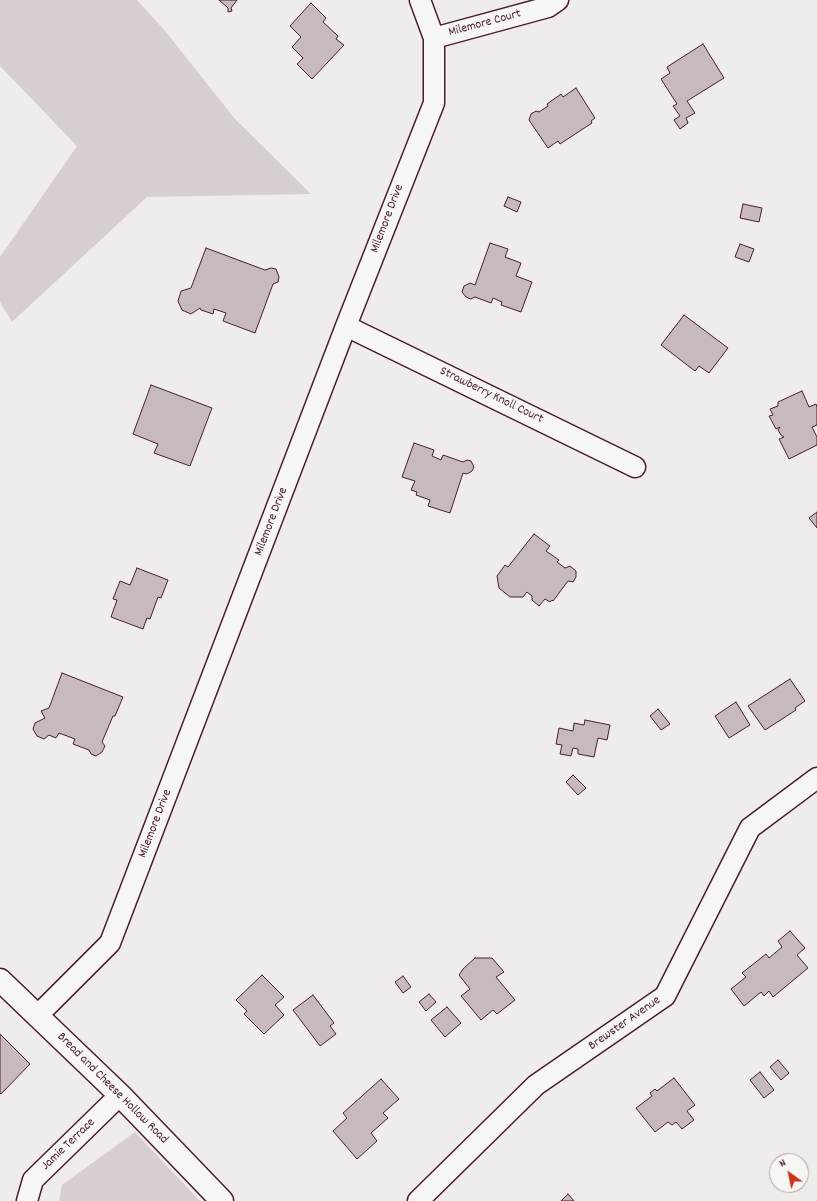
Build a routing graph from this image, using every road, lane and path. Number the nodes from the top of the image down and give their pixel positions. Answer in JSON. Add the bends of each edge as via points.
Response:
{"nodes":[{"id":1,"x":420,"y":0,"type":"edge"},
{"id":2,"x":558,"y":0,"type":"edge"},
{"id":3,"x":434,"y":38,"type":"junction"},
{"id":4,"x":346,"y":326,"type":"junction"},
{"id":5,"x":635,"y":467,"type":"dead end"},
{"id":6,"x":817,"y":778,"type":"edge"},
{"id":7,"x":0,"y":980,"type":"edge"},
{"id":8,"x":37,"y":1016,"type":"junction"},
{"id":9,"x":120,"y":1095,"type":"junction"},
{"id":10,"x":27,"y":1201,"type":"edge"},
{"id":11,"x":222,"y":1201,"type":"edge"},
{"id":12,"x":418,"y":1201,"type":"edge"}],
"edges":[{"from":1,"to":3,"type":"street","name":"Milemore Drive"},
{"from":2,"to":3,"type":"street","name":"Milemore Court","via":[[548,7]]},
{"from":3,"to":4,"type":"street","name":"Milemore Drive","via":[[434,103]]},
{"from":4,"to":5,"type":"street","name":"Strawberry Knoll Court"},
{"from":4,"to":8,"type":"street","name":"Milemore Drive","via":[[110,943]]},
{"from":6,"to":12,"type":"street","name":"Brewster Avenue","via":[[750,828],[664,996],[536,1085]]},
{"from":7,"to":8,"type":"main road","name":"Bread and Cheese Hollow Road"},
{"from":8,"to":9,"type":"main road","name":"Bread and Cheese Hollow Road"},
{"from":9,"to":10,"type":"street","name":"Jamie Terrace","via":[[33,1180]]},
{"from":9,"to":11,"type":"main road","name":"Bread and Cheese Hollow Road"}]}
